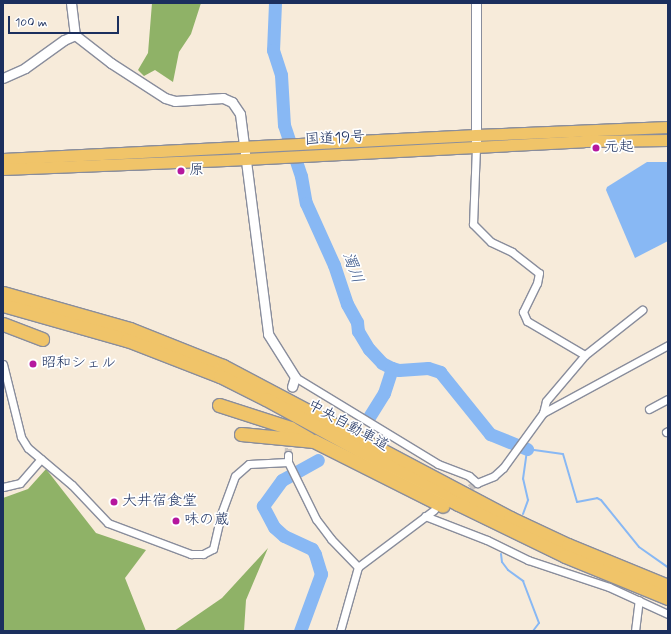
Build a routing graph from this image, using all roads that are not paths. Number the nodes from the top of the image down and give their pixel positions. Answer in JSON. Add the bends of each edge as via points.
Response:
{"nodes":[{"id":1,"x":70,"y":3,"type":"edge"},
{"id":2,"x":476,"y":3,"type":"edge"},
{"id":3,"x":75,"y":35,"type":"junction"},
{"id":4,"x":3,"y":78,"type":"edge"},
{"id":5,"x":668,"y":128,"type":"edge"},
{"id":6,"x":476,"y":134,"type":"junction"},
{"id":7,"x":668,"y":140,"type":"edge"},
{"id":8,"x":476,"y":147,"type":"junction"},
{"id":9,"x":244,"y":152,"type":"junction"},
{"id":10,"x":3,"y":159,"type":"edge"},
{"id":11,"x":3,"y":169,"type":"edge"},
{"id":12,"x":3,"y":293,"type":"edge"},
{"id":13,"x":3,"y":305,"type":"edge"},
{"id":14,"x":642,"y":310,"type":"dead end"},
{"id":15,"x":3,"y":324,"type":"edge"},
{"id":16,"x":42,"y":339,"type":"dead end"},
{"id":17,"x":668,"y":345,"type":"edge"},
{"id":18,"x":585,"y":355,"type":"junction"},
{"id":19,"x":3,"y":364,"type":"edge"},
{"id":20,"x":295,"y":377,"type":"junction"},
{"id":21,"x":292,"y":387,"type":"dead end"},
{"id":22,"x":668,"y":399,"type":"edge"},
{"id":23,"x":219,"y":405,"type":"dead end"},
{"id":24,"x":649,"y":409,"type":"dead end"},
{"id":25,"x":543,"y":413,"type":"junction"},
{"id":26,"x":241,"y":434,"type":"dead end"},
{"id":27,"x":314,"y":441,"type":"junction"},
{"id":28,"x":41,"y":459,"type":"junction"},
{"id":29,"x":3,"y":487,"type":"edge"},
{"id":30,"x":434,"y":510,"type":"dead end"},
{"id":31,"x":425,"y":516,"type":"junction"},
{"id":32,"x":565,"y":556,"type":"junction"},
{"id":33,"x":358,"y":567,"type":"junction"},
{"id":34,"x":668,"y":586,"type":"edge"},
{"id":35,"x":668,"y":598,"type":"edge"},
{"id":36,"x":639,"y":600,"type":"junction"},
{"id":37,"x":668,"y":614,"type":"edge"},
{"id":38,"x":340,"y":631,"type":"edge"},
{"id":39,"x":635,"y":631,"type":"edge"}],
"edges":[{"from":1,"to":3,"type":"street"},
{"from":2,"to":6,"type":"street"},
{"from":3,"to":4,"type":"street","via":[[25,68]]},
{"from":3,"to":9,"type":"street","via":[[87,46],[165,98],[175,101],[223,98],[232,102],[240,114]]},
{"from":5,"to":6,"type":"highway","name":"国道19号"},
{"from":6,"to":8,"type":"street"},
{"from":6,"to":9,"type":"highway","name":"国道19号","via":[[267,145]]},
{"from":7,"to":8,"type":"highway","name":"国道19号","via":[[583,141]]},
{"from":8,"to":9,"type":"highway","name":"国道19号","via":[[268,157]]},
{"from":8,"to":18,"type":"street","via":[[473,224],[487,238],[512,252],[539,273],[523,312],[527,321]]},
{"from":9,"to":10,"type":"highway","name":"国道19号"},
{"from":9,"to":11,"type":"highway","name":"国道19号"},
{"from":9,"to":20,"type":"street","via":[[268,334]]},
{"from":12,"to":34,"type":"highway","name":"中央自動車道","via":[[130,329],[224,366],[510,518]]},
{"from":13,"to":32,"type":"highway","name":"中央自動車道","via":[[127,340],[220,376],[458,504]]},
{"from":14,"to":18,"type":"street"},
{"from":15,"to":16,"type":"highway"},
{"from":17,"to":25,"type":"street"},
{"from":18,"to":25,"type":"street","via":[[546,401]]},
{"from":19,"to":28,"type":"street","via":[[21,437],[28,448]]},
{"from":20,"to":21,"type":"street"},
{"from":20,"to":25,"type":"street","via":[[438,464],[469,476],[477,483],[494,476],[516,451]]},
{"from":22,"to":24,"type":"street"},
{"from":23,"to":27,"type":"highway","via":[[290,428]]},
{"from":26,"to":27,"type":"highway"},
{"from":27,"to":32,"type":"highway","via":[[459,513],[523,542]]},
{"from":28,"to":29,"type":"street","via":[[20,483]]},
{"from":28,"to":33,"type":"street","via":[[72,485],[108,523],[191,554],[203,554],[213,549],[221,514],[235,476],[249,464],[288,459],[316,519]]},
{"from":30,"to":31,"type":"street"},
{"from":31,"to":33,"type":"street"},
{"from":31,"to":36,"type":"street","via":[[502,546],[528,560],[590,580]]},
{"from":32,"to":35,"type":"highway","name":"中央自動車道"},
{"from":33,"to":38,"type":"street"},
{"from":36,"to":37,"type":"street"},
{"from":36,"to":39,"type":"street"}]}
